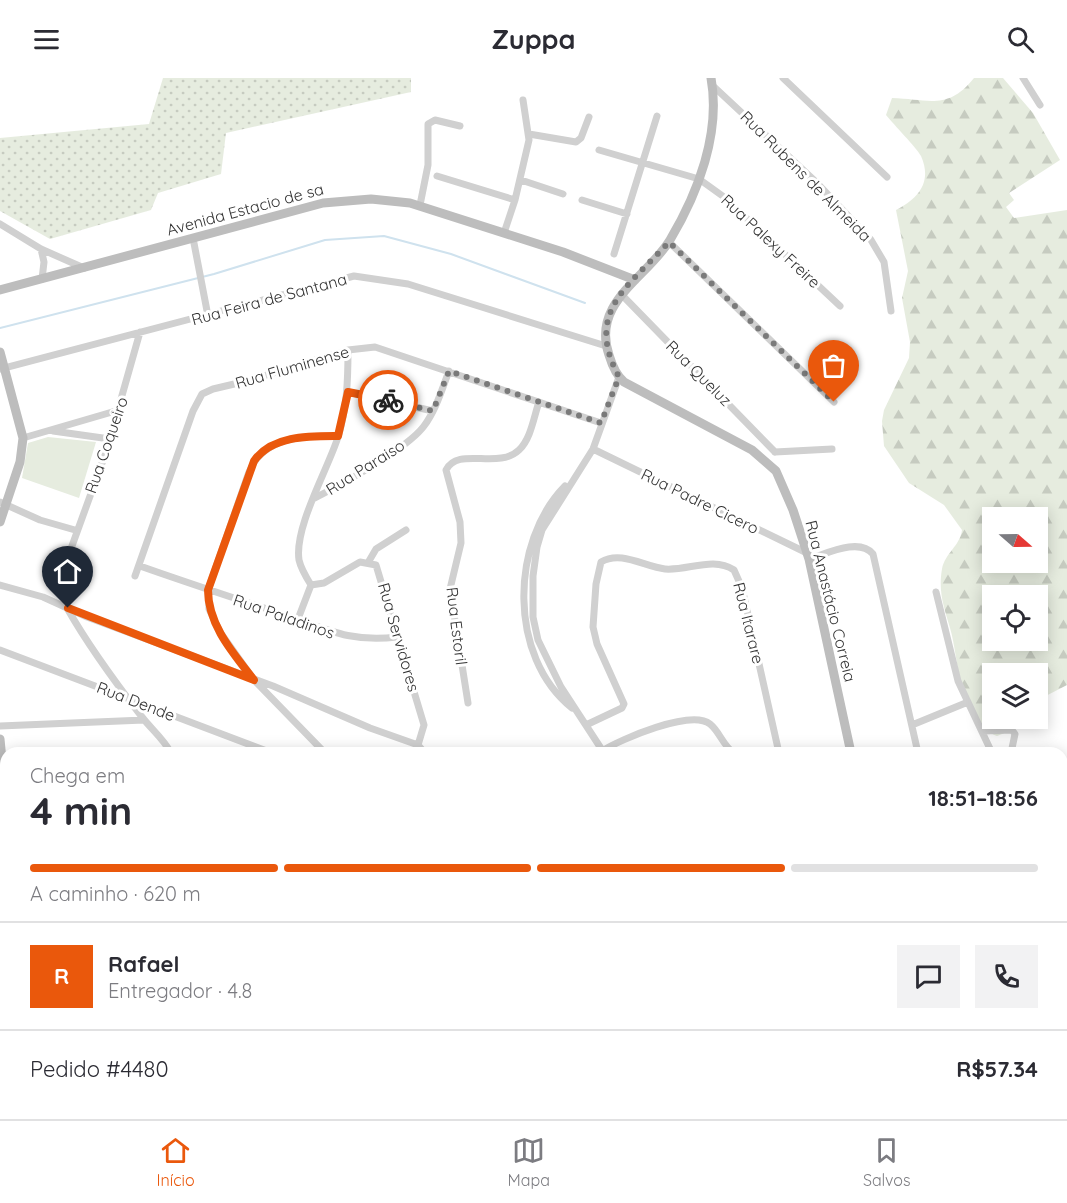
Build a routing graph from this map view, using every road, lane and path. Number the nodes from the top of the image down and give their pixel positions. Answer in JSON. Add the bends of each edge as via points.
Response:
{"nodes":[{"id":1,"x":783,"y":78,"type":"edge"},
{"id":2,"x":1023,"y":78,"type":"edge"},
{"id":3,"x":712,"y":81,"type":"edge"},
{"id":4,"x":523,"y":100,"type":"dead end"},
{"id":5,"x":1040,"y":105,"type":"dead end"},
{"id":6,"x":657,"y":116,"type":"dead end"},
{"id":7,"x":589,"y":117,"type":"dead end"},
{"id":8,"x":460,"y":126,"type":"dead end"},
{"id":9,"x":529,"y":134,"type":"junction"},
{"id":10,"x":598,"y":150,"type":"dead end"},
{"id":11,"x":643,"y":164,"type":"junction"},
{"id":12,"x":437,"y":176,"type":"dead end"},
{"id":13,"x":887,"y":177,"type":"dead end"},
{"id":14,"x":699,"y":179,"type":"junction"},
{"id":15,"x":521,"y":180,"type":"junction"},
{"id":16,"x":563,"y":194,"type":"dead end"},
{"id":17,"x":515,"y":200,"type":"junction"},
{"id":18,"x":582,"y":200,"type":"dead end"},
{"id":19,"x":420,"y":205,"type":"junction"},
{"id":20,"x":627,"y":214,"type":"junction"},
{"id":21,"x":0,"y":224,"type":"edge"},
{"id":22,"x":504,"y":233,"type":"junction"},
{"id":23,"x":193,"y":238,"type":"junction"},
{"id":24,"x":669,"y":242,"type":"junction"},
{"id":25,"x":41,"y":249,"type":"junction"},
{"id":26,"x":614,"y":254,"type":"dead end"},
{"id":27,"x":84,"y":268,"type":"junction"},
{"id":28,"x":42,"y":279,"type":"junction"},
{"id":29,"x":634,"y":280,"type":"junction"},
{"id":30,"x":0,"y":290,"type":"edge"},
{"id":31,"x":621,"y":294,"type":"junction"},
{"id":32,"x":840,"y":306,"type":"dead end"},
{"id":33,"x":891,"y":311,"type":"dead end"},
{"id":34,"x":208,"y":316,"type":"junction"},
{"id":35,"x":140,"y":332,"type":"junction"},
{"id":36,"x":606,"y":345,"type":"junction"},
{"id":37,"x":348,"y":350,"type":"junction"},
{"id":38,"x":0,"y":352,"type":"edge"},
{"id":39,"x":2,"y":369,"type":"edge"},
{"id":40,"x":449,"y":371,"type":"junction"},
{"id":41,"x":619,"y":377,"type":"junction"},
{"id":42,"x":348,"y":392,"type":"junction"},
{"id":43,"x":539,"y":402,"type":"junction"},
{"id":44,"x":834,"y":402,"type":"dead end"},
{"id":45,"x":119,"y":410,"type":"junction"},
{"id":46,"x":433,"y":411,"type":"junction"},
{"id":47,"x":601,"y":423,"type":"junction"},
{"id":48,"x":50,"y":430,"type":"junction"},
{"id":49,"x":338,"y":436,"type":"junction"},
{"id":50,"x":23,"y":438,"type":"junction"},
{"id":51,"x":110,"y":439,"type":"junction"},
{"id":52,"x":593,"y":449,"type":"junction"},
{"id":53,"x":832,"y":449,"type":"dead end"},
{"id":54,"x":775,"y":452,"type":"junction"},
{"id":55,"x":768,"y":462,"type":"junction"},
{"id":56,"x":313,"y":499,"type":"junction"},
{"id":57,"x":3,"y":504,"type":"edge"},
{"id":58,"x":0,"y":522,"type":"edge"},
{"id":59,"x":75,"y":530,"type":"junction"},
{"id":60,"x":406,"y":530,"type":"dead end"},
{"id":61,"x":808,"y":556,"type":"junction"},
{"id":62,"x":68,"y":557,"type":"dead end"},
{"id":63,"x":369,"y":561,"type":"junction"},
{"id":64,"x":140,"y":566,"type":"junction"},
{"id":65,"x":135,"y":576,"type":"dead end"},
{"id":66,"x":0,"y":585,"type":"edge"},
{"id":67,"x":311,"y":585,"type":"junction"},
{"id":68,"x":208,"y":590,"type":"junction"},
{"id":69,"x":936,"y":592,"type":"dead end"},
{"id":70,"x":68,"y":608,"type":"junction"},
{"id":71,"x":87,"y":617,"type":"junction"},
{"id":72,"x":298,"y":619,"type":"junction"},
{"id":73,"x":80,"y":631,"type":"junction"},
{"id":74,"x":397,"y":637,"type":"junction"},
{"id":75,"x":0,"y":650,"type":"edge"},
{"id":76,"x":111,"y":675,"type":"junction"},
{"id":77,"x":254,"y":680,"type":"junction"},
{"id":78,"x":102,"y":688,"type":"junction"},
{"id":79,"x":127,"y":698,"type":"junction"},
{"id":80,"x":968,"y":702,"type":"junction"},
{"id":81,"x":468,"y":703,"type":"dead end"},
{"id":82,"x":144,"y":720,"type":"junction"},
{"id":83,"x":586,"y":724,"type":"junction"},
{"id":84,"x":912,"y":725,"type":"junction"},
{"id":85,"x":0,"y":726,"type":"edge"},
{"id":86,"x":983,"y":731,"type":"junction"},
{"id":87,"x":418,"y":745,"type":"joint"},
{"id":88,"x":168,"y":747,"type":"edge"},
{"id":89,"x":256,"y":747,"type":"edge"},
{"id":90,"x":319,"y":747,"type":"edge"},
{"id":91,"x":600,"y":747,"type":"edge"},
{"id":92,"x":612,"y":747,"type":"edge"},
{"id":93,"x":729,"y":747,"type":"edge"},
{"id":94,"x":778,"y":747,"type":"edge"},
{"id":95,"x":850,"y":747,"type":"edge"},
{"id":96,"x":917,"y":747,"type":"edge"},
{"id":97,"x":990,"y":747,"type":"edge"},
{"id":98,"x":1012,"y":747,"type":"edge"}],
"edges":[{"from":1,"to":13,"type":"street"},
{"from":2,"to":5,"type":"street"},
{"from":3,"to":14,"type":"street","via":[[711,138]]},
{"from":3,"to":33,"type":"street","name":"Rua Rubens de Almeida","via":[[871,240],[885,262]]},
{"from":4,"to":9,"type":"street"},
{"from":6,"to":11,"type":"street"},
{"from":7,"to":9,"type":"street","via":[[576,142]]},
{"from":8,"to":19,"type":"street","via":[[435,120],[428,124],[428,165]]},
{"from":9,"to":15,"type":"street"},
{"from":10,"to":11,"type":"street"},
{"from":11,"to":14,"type":"street"},
{"from":11,"to":20,"type":"street"},
{"from":12,"to":17,"type":"street"},
{"from":14,"to":24,"type":"street"},
{"from":14,"to":32,"type":"street","name":"Rua Palexy Freire"},
{"from":15,"to":16,"type":"street"},
{"from":15,"to":17,"type":"street"},
{"from":17,"to":22,"type":"street"},
{"from":18,"to":20,"type":"street"},
{"from":19,"to":22,"type":"street","name":"Avenida Estacio de sa"},
{"from":19,"to":23,"type":"street","name":"Avenida Estacio de sa","via":[[371,198],[323,203]]},
{"from":20,"to":26,"type":"street"},
{"from":21,"to":25,"type":"street"},
{"from":22,"to":29,"type":"street","name":"Avenida Estacio de sa"},
{"from":23,"to":27,"type":"street","name":"Avenida Estacio de sa"},
{"from":23,"to":34,"type":"street"},
{"from":24,"to":29,"type":"street"},
{"from":24,"to":44,"type":"street"},
{"from":25,"to":27,"type":"street"},
{"from":25,"to":28,"type":"street"},
{"from":27,"to":28,"type":"street","name":"Avenida Estacio de sa"},
{"from":28,"to":30,"type":"street","name":"Avenida Estacio de sa"},
{"from":29,"to":31,"type":"street"},
{"from":31,"to":36,"type":"street","via":[[607,318]]},
{"from":31,"to":54,"type":"street","name":"Rua Queluz"},
{"from":34,"to":35,"type":"street","name":"Rua Feira de Santana"},
{"from":34,"to":36,"type":"street","name":"Rua Feira de Santana","via":[[331,280],[368,276],[408,284]]},
{"from":35,"to":39,"type":"street","name":"Rua Feira de Santana"},
{"from":35,"to":45,"type":"street","name":"Rua Coqueiro"},
{"from":36,"to":41,"type":"street"},
{"from":37,"to":40,"type":"street","name":"Rua Fluminense","via":[[388,350]]},
{"from":37,"to":42,"type":"street"},
{"from":37,"to":64,"type":"street","name":"Rua Fluminense","via":[[202,394]]},
{"from":38,"to":39,"type":"street"},
{"from":39,"to":50,"type":"street"},
{"from":40,"to":43,"type":"street","name":"Rua Fluminense"},
{"from":40,"to":46,"type":"street","name":"Rua Paraiso"},
{"from":41,"to":47,"type":"street"},
{"from":41,"to":55,"type":"street","name":"Rua Anastácio Correia"},
{"from":42,"to":46,"type":"street"},
{"from":42,"to":49,"type":"street"},
{"from":43,"to":47,"type":"street","name":"Rua Fluminense"},
{"from":43,"to":81,"type":"street","name":"Rua Estoril","via":[[527,438],[516,452],[493,460],[459,459],[446,470],[460,522],[461,543],[450,589]]},
{"from":45,"to":48,"type":"street"},
{"from":45,"to":51,"type":"street","name":"Rua Coqueiro"},
{"from":46,"to":56,"type":"street","name":"Rua Paraiso","via":[[406,442]]},
{"from":47,"to":52,"type":"street"},
{"from":48,"to":50,"type":"street"},
{"from":48,"to":51,"type":"street"},
{"from":49,"to":56,"type":"street"},
{"from":49,"to":68,"type":"street","via":[[282,441],[259,453]]},
{"from":50,"to":57,"type":"street","via":[[20,462]]},
{"from":51,"to":59,"type":"street","name":"Rua Coqueiro"},
{"from":52,"to":61,"type":"street","name":"Rua Padre Cicero"},
{"from":52,"to":83,"type":"street","via":[[574,478],[551,502],[533,534],[525,598],[527,627],[537,661],[554,689]]},
{"from":53,"to":54,"type":"street"},
{"from":54,"to":55,"type":"street"},
{"from":55,"to":61,"type":"street","name":"Rua Anastácio Correia","via":[[782,483]]},
{"from":56,"to":67,"type":"street","via":[[299,557]]},
{"from":57,"to":58,"type":"street"},
{"from":57,"to":59,"type":"street"},
{"from":59,"to":62,"type":"street","name":"Rua Coqueiro"},
{"from":60,"to":63,"type":"street","via":[[376,549]]},
{"from":61,"to":84,"type":"street","via":[[847,547],[863,547],[873,554]]},
{"from":61,"to":95,"type":"street","name":"Rua Anastácio Correia"},
{"from":63,"to":67,"type":"street","via":[[360,562],[324,583]]},
{"from":63,"to":74,"type":"street","name":"Rua Servidores","via":[[380,571]]},
{"from":64,"to":65,"type":"street","name":"Rua Fluminense"},
{"from":64,"to":68,"type":"street","name":"Rua Paladinos"},
{"from":66,"to":70,"type":"street"},
{"from":67,"to":72,"type":"street"},
{"from":68,"to":72,"type":"street","name":"Rua Paladinos"},
{"from":68,"to":77,"type":"street","via":[[211,616]]},
{"from":69,"to":80,"type":"street","via":[[950,656]]},
{"from":70,"to":71,"type":"street"},
{"from":70,"to":73,"type":"street"},
{"from":71,"to":73,"type":"street"},
{"from":71,"to":77,"type":"street"},
{"from":72,"to":74,"type":"street","name":"Rua Paladinos","via":[[325,632],[352,638]]},
{"from":73,"to":76,"type":"street"},
{"from":74,"to":87,"type":"street","name":"Rua Servidores","via":[[424,724]]},
{"from":75,"to":78,"type":"street","name":"Rua Dende"},
{"from":76,"to":78,"type":"street"},
{"from":76,"to":79,"type":"street"},
{"from":77,"to":87,"type":"street"},
{"from":77,"to":90,"type":"street"},
{"from":78,"to":79,"type":"street","name":"Rua Dende"},
{"from":79,"to":82,"type":"street"},
{"from":79,"to":89,"type":"street","name":"Rua Dende"},
{"from":80,"to":84,"type":"street"},
{"from":80,"to":86,"type":"street"},
{"from":82,"to":85,"type":"street"},
{"from":82,"to":88,"type":"street"},
{"from":83,"to":91,"type":"street"},
{"from":83,"to":94,"type":"street","name":"Rua Itarare","via":[[624,704],[593,627],[601,562],[617,558],[667,569],[715,563],[734,570],[742,588]]},
{"from":84,"to":96,"type":"street"},
{"from":86,"to":97,"type":"street"},
{"from":86,"to":98,"type":"street","via":[[1014,731]]},
{"from":92,"to":93,"type":"street","via":[[670,724],[699,721],[709,723]]}]}
